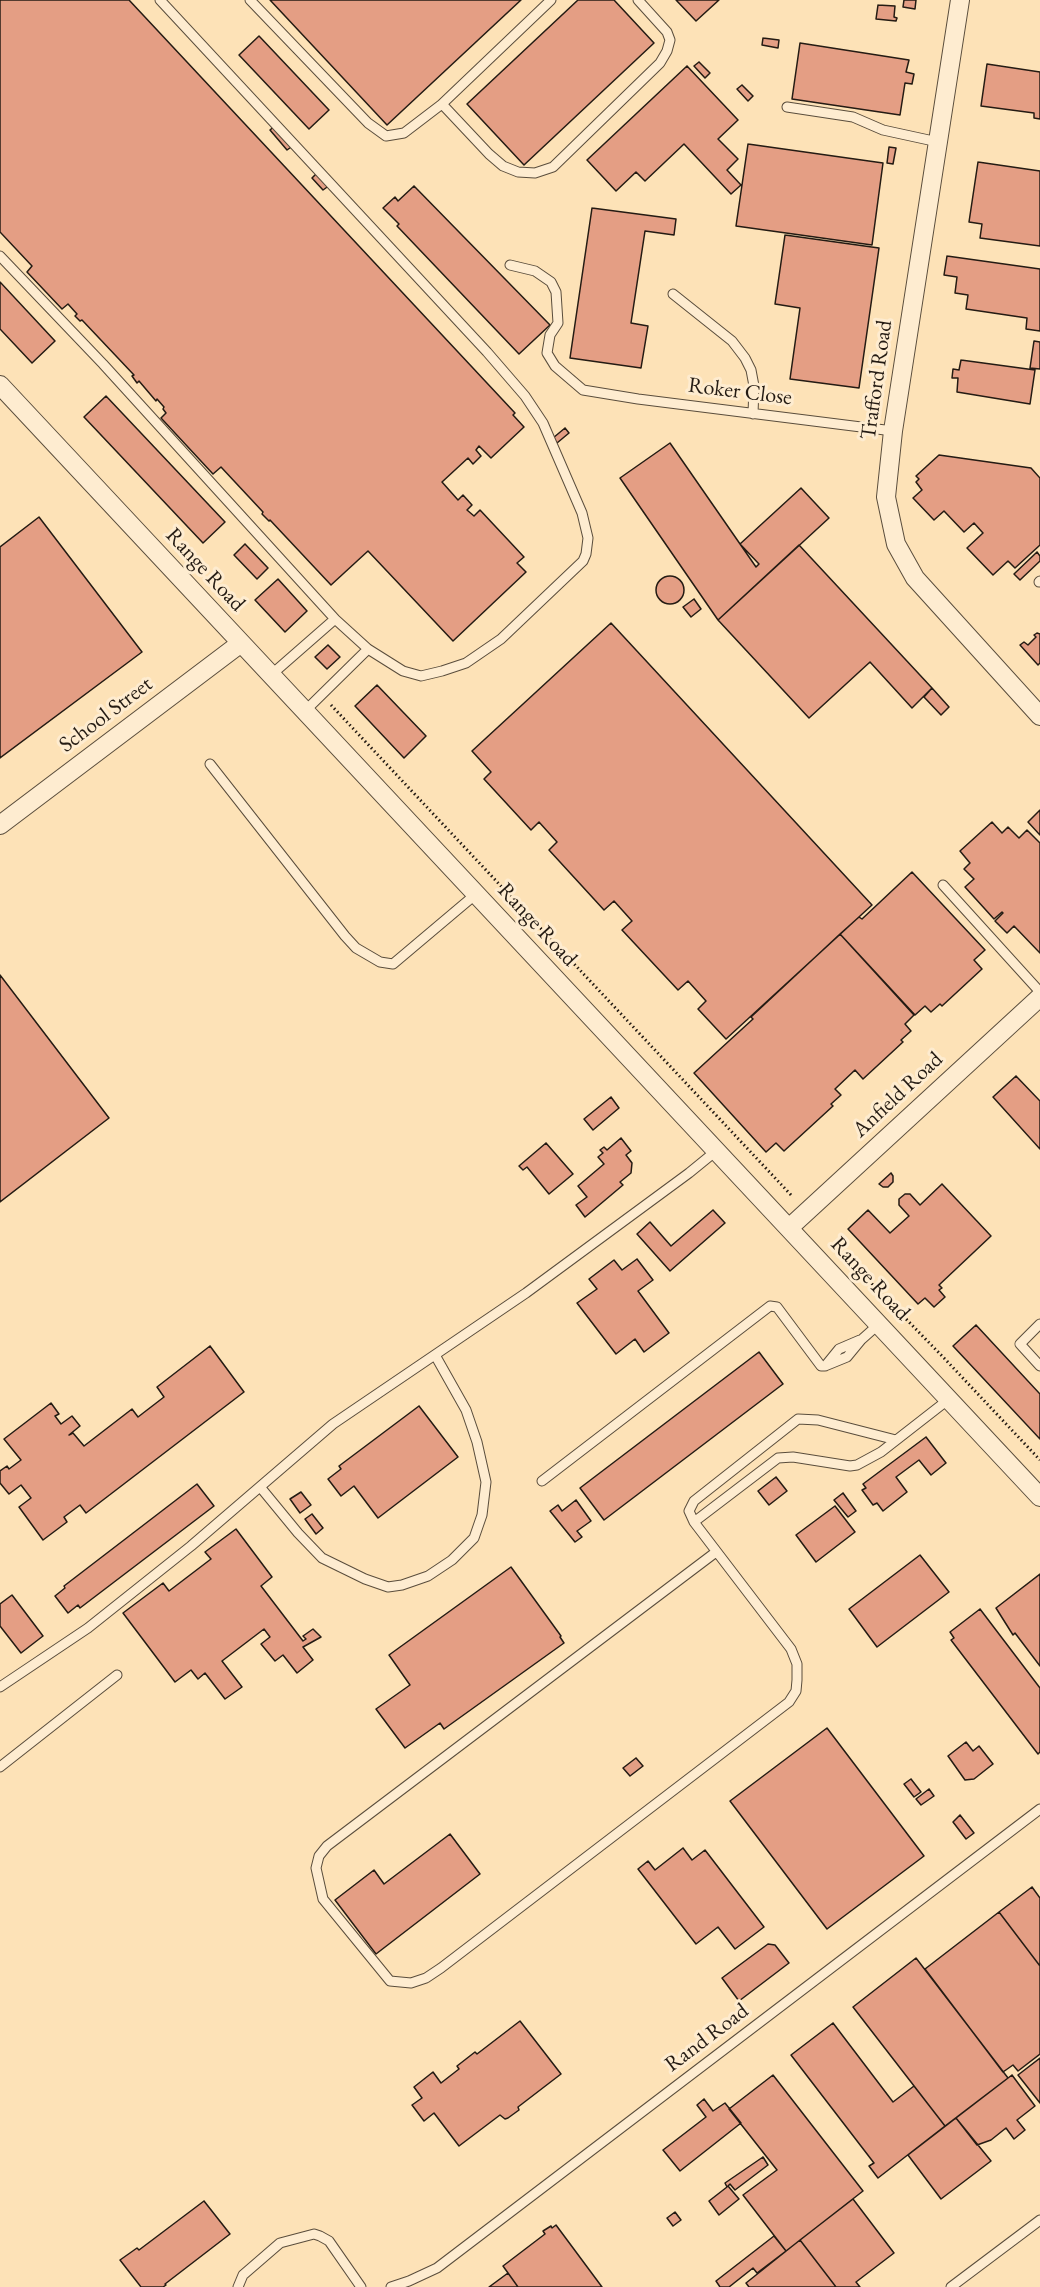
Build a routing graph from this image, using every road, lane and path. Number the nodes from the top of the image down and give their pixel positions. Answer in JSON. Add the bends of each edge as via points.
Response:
{"nodes":[{"id":1,"x":160,"y":0,"type":"edge"},
{"id":2,"x":250,"y":0,"type":"edge"},
{"id":3,"x":550,"y":0,"type":"edge"},
{"id":4,"x":638,"y":0,"type":"edge"},
{"id":5,"x":960,"y":0,"type":"edge"},
{"id":6,"x":442,"y":104,"type":"junction"},
{"id":7,"x":787,"y":107,"type":"dead end"},
{"id":8,"x":938,"y":142,"type":"junction"},
{"id":9,"x":0,"y":256,"type":"edge"},
{"id":10,"x":510,"y":266,"type":"dead end"},
{"id":11,"x":673,"y":294,"type":"dead end"},
{"id":12,"x":0,"y":386,"type":"edge"},
{"id":13,"x":753,"y":414,"type":"junction"},
{"id":14,"x":893,"y":431,"type":"junction"},
{"id":15,"x":335,"y":619,"type":"junction"},
{"id":16,"x":241,"y":643,"type":"junction"},
{"id":17,"x":368,"y":649,"type":"junction"},
{"id":18,"x":271,"y":675,"type":"junction"},
{"id":19,"x":331,"y":704,"type":"dead end"},
{"id":20,"x":305,"y":711,"type":"junction"},
{"id":21,"x":1040,"y":716,"type":"edge"},
{"id":22,"x":210,"y":764,"type":"dead end"},
{"id":23,"x":0,"y":825,"type":"edge"},
{"id":24,"x":943,"y":885,"type":"dead end"},
{"id":25,"x":476,"y":894,"type":"junction"},
{"id":26,"x":1040,"y":994,"type":"edge"},
{"id":27,"x":716,"y":1151,"type":"junction"},
{"id":28,"x":792,"y":1196,"type":"dead end"},
{"id":29,"x":789,"y":1228,"type":"junction"},
{"id":30,"x":834,"y":1245,"type":"dead end"},
{"id":31,"x":879,"y":1324,"type":"junction"},
{"id":32,"x":1040,"y":1324,"type":"edge"},
{"id":33,"x":435,"y":1355,"type":"junction"},
{"id":34,"x":1040,"y":1366,"type":"edge"},
{"id":35,"x":949,"y":1399,"type":"junction"},
{"id":36,"x":896,"y":1440,"type":"junction"},
{"id":37,"x":1040,"y":1460,"type":"edge"},
{"id":38,"x":542,"y":1481,"type":"dead end"},
{"id":39,"x":261,"y":1488,"type":"junction"},
{"id":40,"x":1040,"y":1497,"type":"edge"},
{"id":41,"x":693,"y":1522,"type":"junction"},
{"id":42,"x":716,"y":1552,"type":"junction"},
{"id":43,"x":117,"y":1675,"type":"dead end"},
{"id":44,"x":0,"y":1688,"type":"edge"},
{"id":45,"x":0,"y":1767,"type":"edge"},
{"id":46,"x":1040,"y":1809,"type":"edge"},
{"id":47,"x":1040,"y":2220,"type":"edge"},
{"id":48,"x":238,"y":2287,"type":"edge"},
{"id":49,"x":361,"y":2287,"type":"edge"},
{"id":50,"x":391,"y":2287,"type":"edge"},
{"id":51,"x":951,"y":2287,"type":"edge"}],
"edges":[{"from":1,"to":17,"type":"lane","via":[[525,396],[543,423],[584,520],[588,546],[583,561],[501,639],[466,663],[421,676],[403,671]]},
{"from":2,"to":6,"type":"lane","via":[[368,123],[386,136],[404,133]]},
{"from":3,"to":6,"type":"lane"},
{"from":4,"to":6,"type":"lane","via":[[667,32],[667,51],[660,63],[553,167],[535,173],[503,166]]},
{"from":5,"to":8,"type":"street","name":"Trafford Road"},
{"from":7,"to":8,"type":"lane","via":[[853,117],[883,130]]},
{"from":8,"to":14,"type":"street","name":"Trafford Road"},
{"from":9,"to":15,"type":"lane"},
{"from":10,"to":13,"type":"lane","name":"Roker Close","via":[[535,271],[551,282],[556,292],[558,323],[550,336],[547,353],[555,366],[583,390]]},
{"from":11,"to":13,"type":"lane","via":[[732,341],[745,358],[754,386]]},
{"from":12,"to":16,"type":"street","name":"Range Road"},
{"from":13,"to":14,"type":"lane","name":"Roker Close"},
{"from":14,"to":21,"type":"street","name":"Trafford Road","via":[[886,497],[896,544],[904,561]]},
{"from":15,"to":17,"type":"lane"},
{"from":15,"to":18,"type":"lane"},
{"from":16,"to":18,"type":"street","name":"Range Road"},
{"from":16,"to":23,"type":"street","name":"School Street"},
{"from":17,"to":20,"type":"lane"},
{"from":18,"to":20,"type":"street","name":"Range Road"},
{"from":19,"to":28,"type":"path"},
{"from":20,"to":25,"type":"street","name":"Range Road"},
{"from":22,"to":25,"type":"lane","via":[[345,936],[356,948],[380,962],[393,964]]},
{"from":24,"to":26,"type":"lane"},
{"from":25,"to":27,"type":"street","name":"Range Road"},
{"from":26,"to":29,"type":"street","name":"Anfield Road"},
{"from":27,"to":29,"type":"street","name":"Range Road"},
{"from":27,"to":33,"type":"lane","via":[[526,1293]]},
{"from":29,"to":31,"type":"street","name":"Range Road"},
{"from":30,"to":37,"type":"path"},
{"from":31,"to":35,"type":"street","name":"Range Road"},
{"from":31,"to":38,"type":"lane","via":[[861,1340],[839,1349],[821,1366],[777,1307],[770,1306]]},
{"from":32,"to":34,"type":"lane","via":[[1020,1344]]},
{"from":33,"to":39,"type":"lane","via":[[333,1424]]},
{"from":33,"to":39,"type":"lane","via":[[466,1410],[486,1482],[482,1515],[474,1538],[452,1560],[428,1576],[402,1585],[388,1587],[365,1579],[322,1558]]},
{"from":35,"to":36,"type":"lane"},
{"from":35,"to":40,"type":"street","name":"Range Road"},
{"from":36,"to":41,"type":"lane","via":[[866,1461],[850,1466],[778,1458]]},
{"from":36,"to":41,"type":"lane","via":[[818,1420],[798,1419],[694,1502],[689,1511]]},
{"from":39,"to":44,"type":"lane","via":[[88,1628]]},
{"from":41,"to":42,"type":"lane"},
{"from":42,"to":42,"type":"lane","via":[[791,1649],[797,1664],[797,1680],[789,1702],[441,1968],[411,1983],[390,1981],[323,1899],[316,1868],[319,1856],[327,1846]]},
{"from":43,"to":45,"type":"lane"},
{"from":46,"to":50,"type":"lane","name":"Rand Road","via":[[437,2268]]},
{"from":47,"to":51,"type":"lane"},
{"from":48,"to":49,"type":"lane","via":[[243,2275],[280,2243],[314,2234],[329,2241]]}]}
